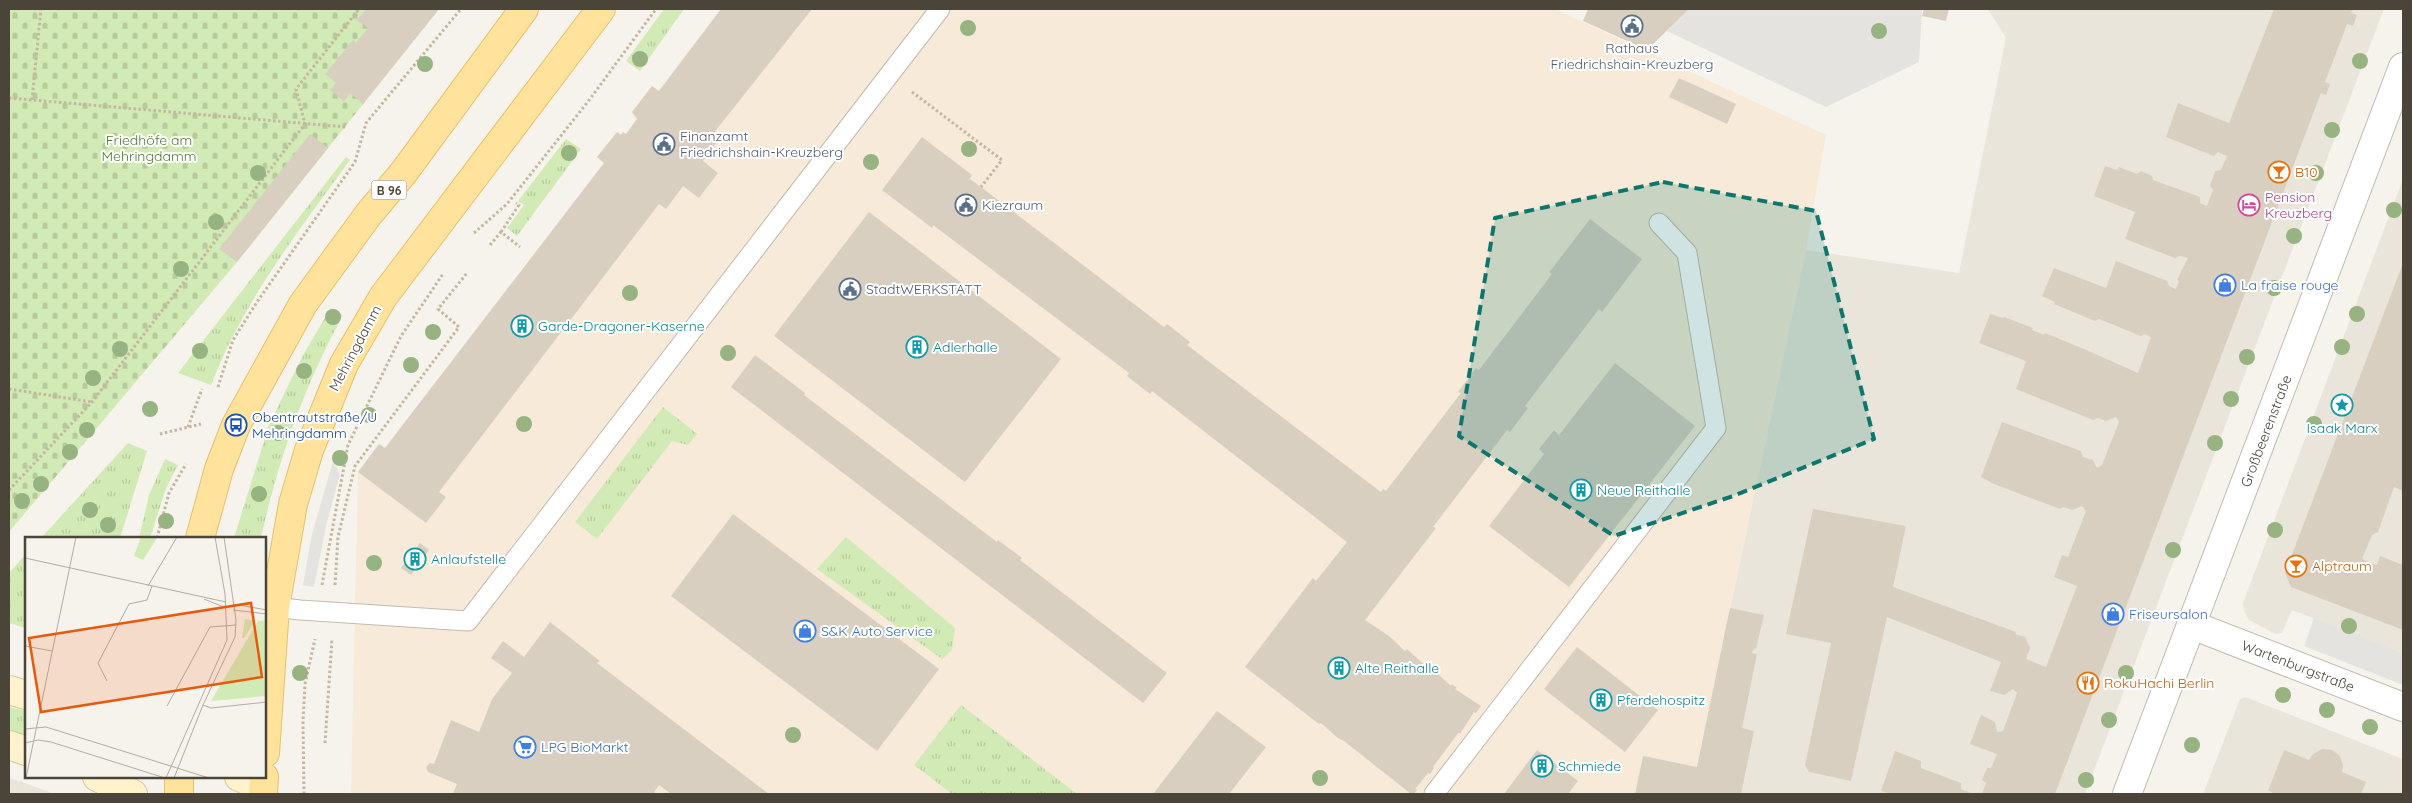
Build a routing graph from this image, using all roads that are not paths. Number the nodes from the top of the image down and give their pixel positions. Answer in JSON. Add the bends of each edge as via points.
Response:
{"nodes":[{"id":1,"x":524,"y":9,"type":"edge"},
{"id":2,"x":601,"y":9,"type":"edge"},
{"id":3,"x":940,"y":9,"type":"edge"},
{"id":4,"x":2403,"y":67,"type":"edge"},
{"id":5,"x":1659,"y":224,"type":"dead end"},
{"id":6,"x":200,"y":537,"type":"edge"},
{"id":7,"x":270,"y":606,"type":"edge"},
{"id":8,"x":2192,"y":625,"type":"junction"},
{"id":9,"x":9,"y":690,"type":"edge"},
{"id":10,"x":25,"y":695,"type":"edge"},
{"id":11,"x":2403,"y":707,"type":"edge"},
{"id":12,"x":266,"y":724,"type":"edge"},
{"id":13,"x":9,"y":745,"type":"edge"},
{"id":14,"x":25,"y":751,"type":"edge"},
{"id":15,"x":98,"y":778,"type":"edge"},
{"id":16,"x":179,"y":778,"type":"edge"},
{"id":17,"x":241,"y":778,"type":"edge"},
{"id":18,"x":266,"y":788,"type":"edge"},
{"id":19,"x":133,"y":794,"type":"edge"},
{"id":20,"x":179,"y":794,"type":"edge"},
{"id":21,"x":1434,"y":794,"type":"edge"},
{"id":22,"x":2127,"y":794,"type":"edge"}],
"edges":[{"from":1,"to":6,"type":"main road","number":"B 96","via":[[302,304],[236,425],[219,469]]},
{"from":2,"to":7,"type":"main road","name":"Mehringdamm","via":[[383,297],[356,342],[324,410],[301,472]]},
{"from":3,"to":7,"type":"lane","via":[[468,621]]},
{"from":4,"to":8,"type":"street","name":"Großbeerenstraße"},
{"from":5,"to":21,"type":"lane","via":[[1687,253],[1716,428]]},
{"from":7,"to":12,"type":"main road","name":"Mehringdamm"},
{"from":8,"to":11,"type":"street","name":"Wartenburgstraße"},
{"from":8,"to":22,"type":"street","name":"Großbeerenstraße"},
{"from":9,"to":10,"type":"main road"},
{"from":13,"to":14,"type":"main road"},
{"from":15,"to":19,"type":"main road"},
{"from":16,"to":20,"type":"main road"},
{"from":17,"to":18,"type":"main road"}]}
